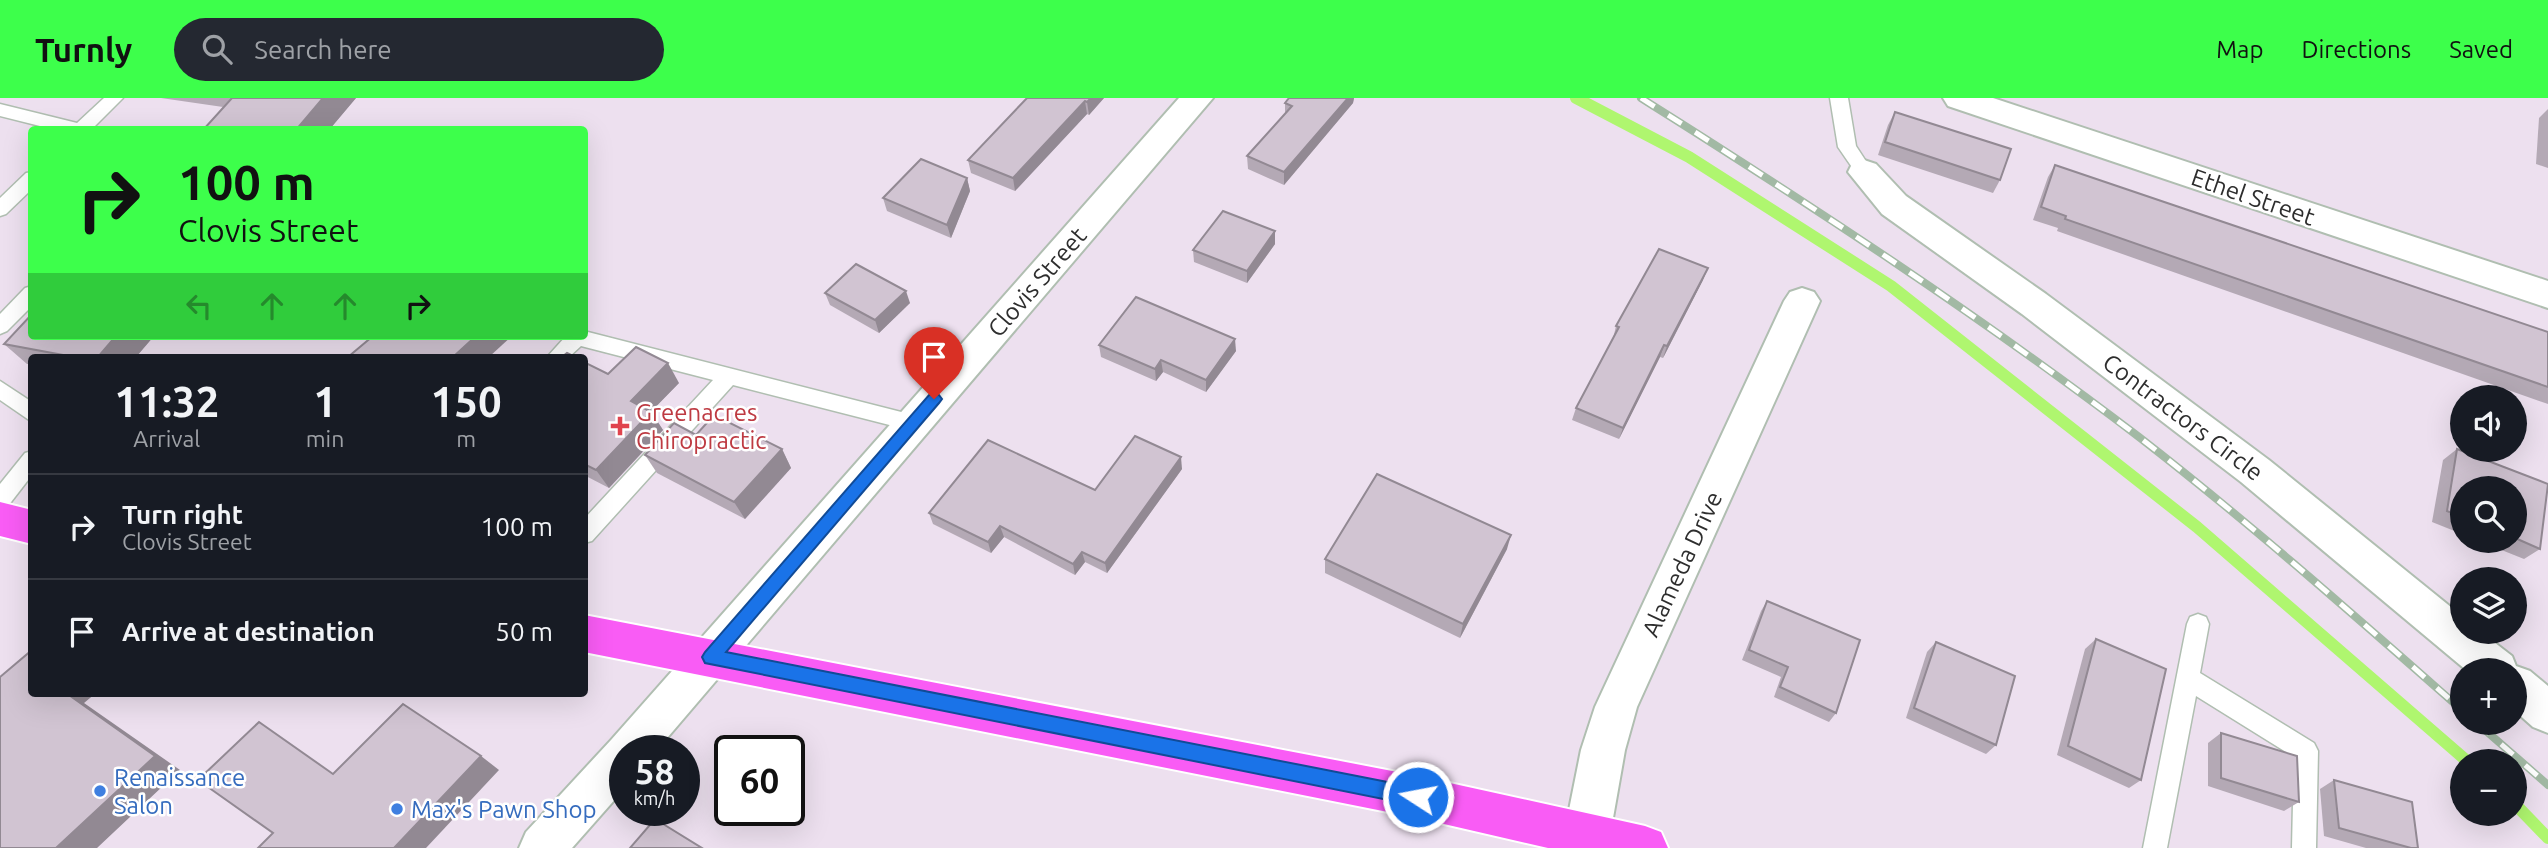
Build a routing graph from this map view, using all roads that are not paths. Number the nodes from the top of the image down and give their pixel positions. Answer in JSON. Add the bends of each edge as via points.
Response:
{"nodes":[{"id":1,"x":114,"y":98,"type":"edge"},
{"id":2,"x":1197,"y":98,"type":"edge"},
{"id":3,"x":1839,"y":98,"type":"edge"},
{"id":4,"x":1959,"y":98,"type":"edge"},
{"id":5,"x":0,"y":110,"type":"edge"},
{"id":6,"x":68,"y":126,"type":"edge"},
{"id":7,"x":84,"y":126,"type":"edge"},
{"id":8,"x":1864,"y":172,"type":"joint"},
{"id":9,"x":28,"y":182,"type":"edge"},
{"id":10,"x":0,"y":209,"type":"edge"},
{"id":11,"x":2548,"y":295,"type":"edge"},
{"id":12,"x":28,"y":297,"type":"edge"},
{"id":13,"x":1802,"y":301,"type":"dead end"},
{"id":14,"x":0,"y":326,"type":"edge"},
{"id":15,"x":574,"y":340,"type":"edge"},
{"id":16,"x":588,"y":340,"type":"edge"},
{"id":17,"x":560,"y":354,"type":"edge"},
{"id":18,"x":729,"y":376,"type":"junction"},
{"id":19,"x":0,"y":389,"type":"edge"},
{"id":20,"x":28,"y":411,"type":"edge"},
{"id":21,"x":913,"y":423,"type":"junction"},
{"id":22,"x":28,"y":464,"type":"edge"},
{"id":23,"x":0,"y":500,"type":"edge"},
{"id":24,"x":0,"y":519,"type":"edge"},
{"id":25,"x":28,"y":526,"type":"edge"},
{"id":26,"x":588,"y":530,"type":"edge"},
{"id":27,"x":2198,"y":624,"type":"dead end"},
{"id":28,"x":588,"y":634,"type":"edge"},
{"id":29,"x":711,"y":657,"type":"junction"},
{"id":30,"x":2482,"y":658,"type":"edge"},
{"id":31,"x":2186,"y":677,"type":"junction"},
{"id":32,"x":2527,"y":695,"type":"edge"},
{"id":33,"x":2548,"y":713,"type":"edge"},
{"id":34,"x":642,"y":735,"type":"edge"},
{"id":35,"x":609,"y":773,"type":"edge"},
{"id":36,"x":1584,"y":844,"type":"edge"},
{"id":37,"x":542,"y":848,"type":"edge"},
{"id":38,"x":1645,"y":848,"type":"edge"},
{"id":39,"x":2155,"y":848,"type":"edge"},
{"id":40,"x":2304,"y":848,"type":"edge"}],
"edges":[{"from":1,"to":7,"type":"lane"},
{"from":2,"to":21,"type":"street","name":"Clovis Street"},
{"from":3,"to":8,"type":"lane","via":[[1847,146]]},
{"from":4,"to":11,"type":"street","name":"Ethel Street"},
{"from":5,"to":6,"type":"lane"},
{"from":8,"to":30,"type":"street","name":"Contractors Circle","via":[[1894,205],[2255,471]]},
{"from":9,"to":10,"type":"lane"},
{"from":12,"to":14,"type":"lane"},
{"from":13,"to":36,"type":"street","name":"Alameda Drive","via":[[1616,707]]},
{"from":15,"to":17,"type":"lane"},
{"from":16,"to":18,"type":"lane"},
{"from":18,"to":21,"type":"lane"},
{"from":18,"to":26,"type":"lane"},
{"from":19,"to":20,"type":"lane"},
{"from":21,"to":29,"type":"street","name":"Clovis Street"},
{"from":22,"to":23,"type":"lane"},
{"from":24,"to":25,"type":"main road"},
{"from":27,"to":31,"type":"lane"},
{"from":28,"to":29,"type":"main road"},
{"from":29,"to":34,"type":"street","name":"Clovis Street"},
{"from":29,"to":36,"type":"main road","via":[[1418,797]]},
{"from":31,"to":39,"type":"lane"},
{"from":31,"to":40,"type":"lane","via":[[2306,751]]},
{"from":32,"to":33,"type":"street"},
{"from":35,"to":37,"type":"street"},
{"from":36,"to":38,"type":"main road"}]}
